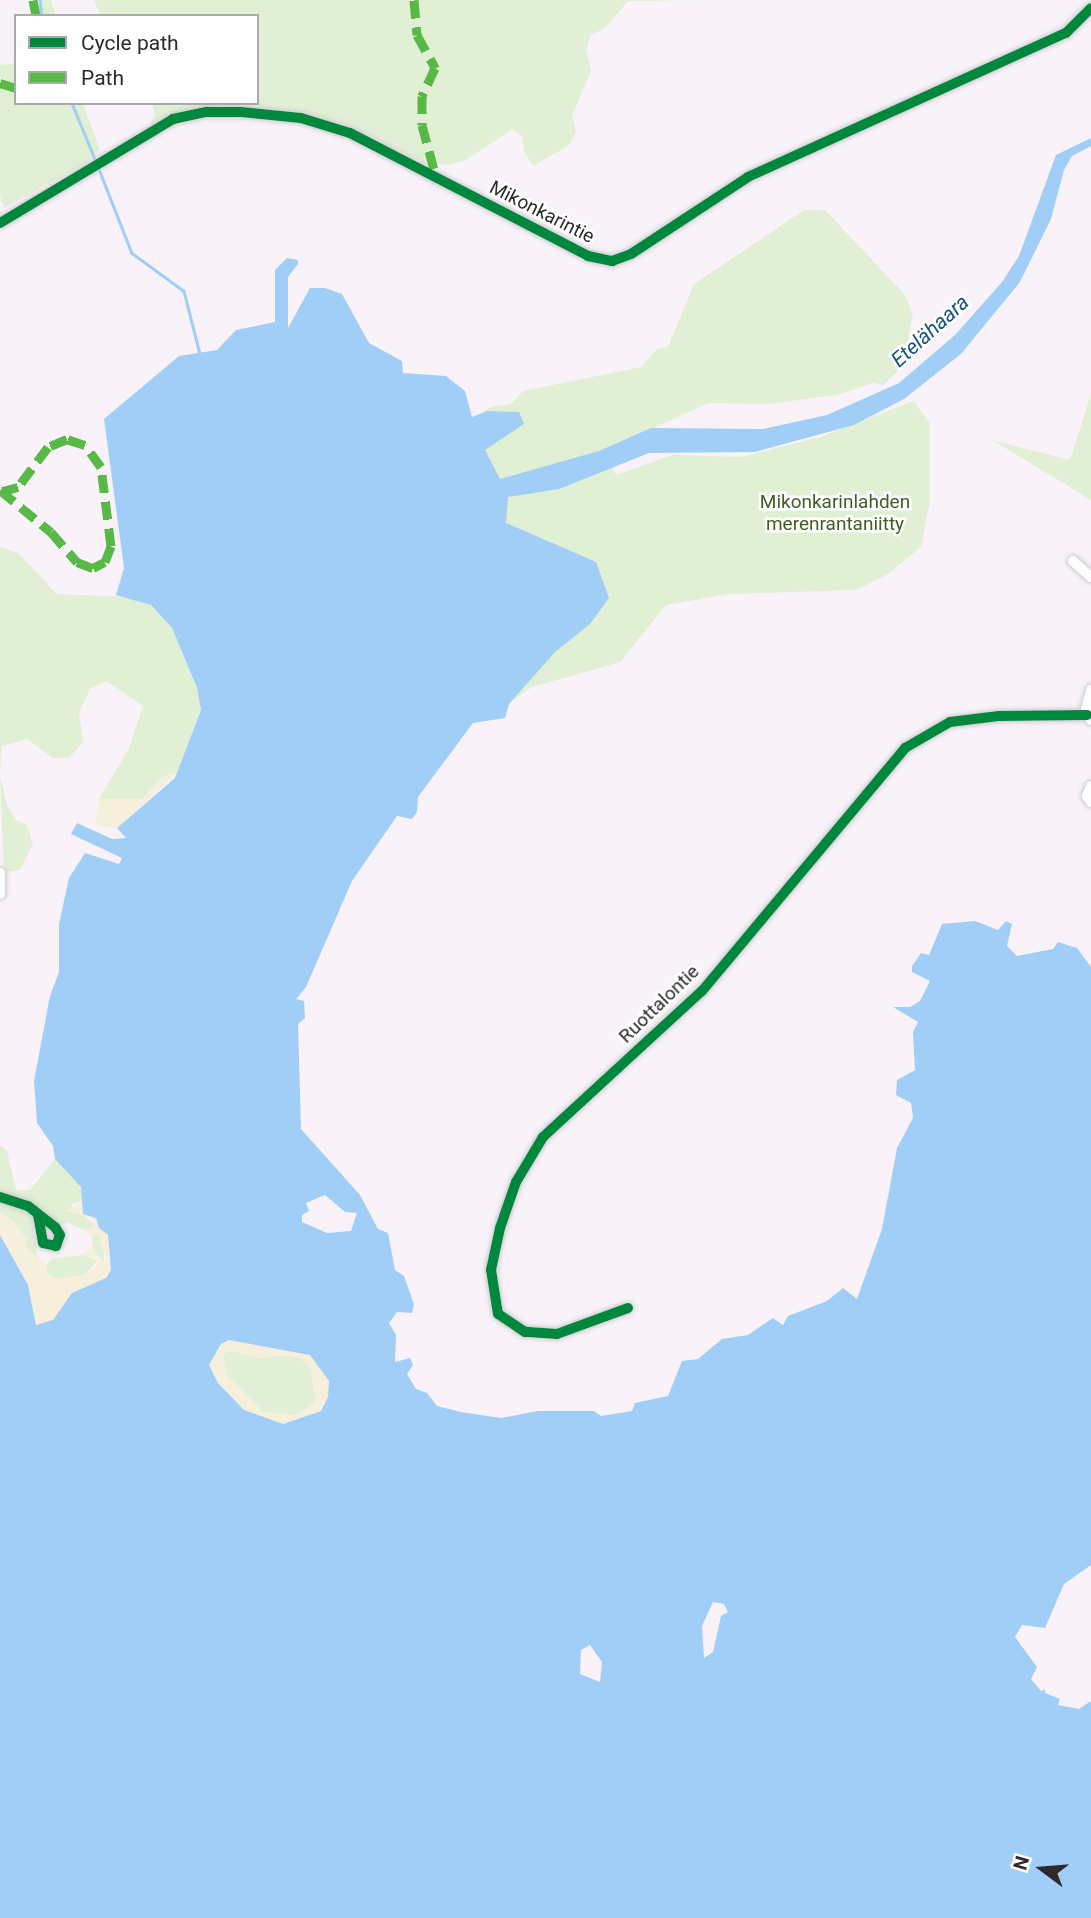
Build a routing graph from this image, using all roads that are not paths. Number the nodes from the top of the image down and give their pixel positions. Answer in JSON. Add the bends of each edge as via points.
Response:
{"nodes":[{"id":1,"x":1091,"y":8,"type":"edge"},
{"id":2,"x":1,"y":221,"type":"edge"},
{"id":3,"x":1073,"y":561,"type":"dead end"},
{"id":4,"x":1091,"y":577,"type":"edge"},
{"id":5,"x":1091,"y":690,"type":"edge"},
{"id":6,"x":1089,"y":718,"type":"edge"},
{"id":7,"x":1091,"y":786,"type":"edge"},
{"id":8,"x":1091,"y":802,"type":"edge"},
{"id":9,"x":0,"y":873,"type":"edge"},
{"id":10,"x":0,"y":894,"type":"edge"},
{"id":11,"x":0,"y":1197,"type":"edge"},
{"id":12,"x":38,"y":1216,"type":"dead end"},
{"id":13,"x":628,"y":1308,"type":"dead end"}],
"edges":[{"from":1,"to":2,"type":"street","name":"Mikonkarintie","via":[[1066,33],[748,177],[612,261],[587,256],[341,129],[301,118],[241,112],[173,119]]},
{"from":3,"to":4,"type":"street"},
{"from":5,"to":6,"type":"street"},
{"from":6,"to":13,"type":"street","name":"Ruottalontie","via":[[965,719],[935,728],[905,748],[702,991],[543,1137],[516,1182],[500,1228],[491,1270],[499,1314],[525,1332],[557,1334]]},
{"from":7,"to":8,"type":"street","via":[[1087,796]]},
{"from":9,"to":10,"type":"street"},
{"from":11,"to":12,"type":"street","via":[[21,1203]]}]}
